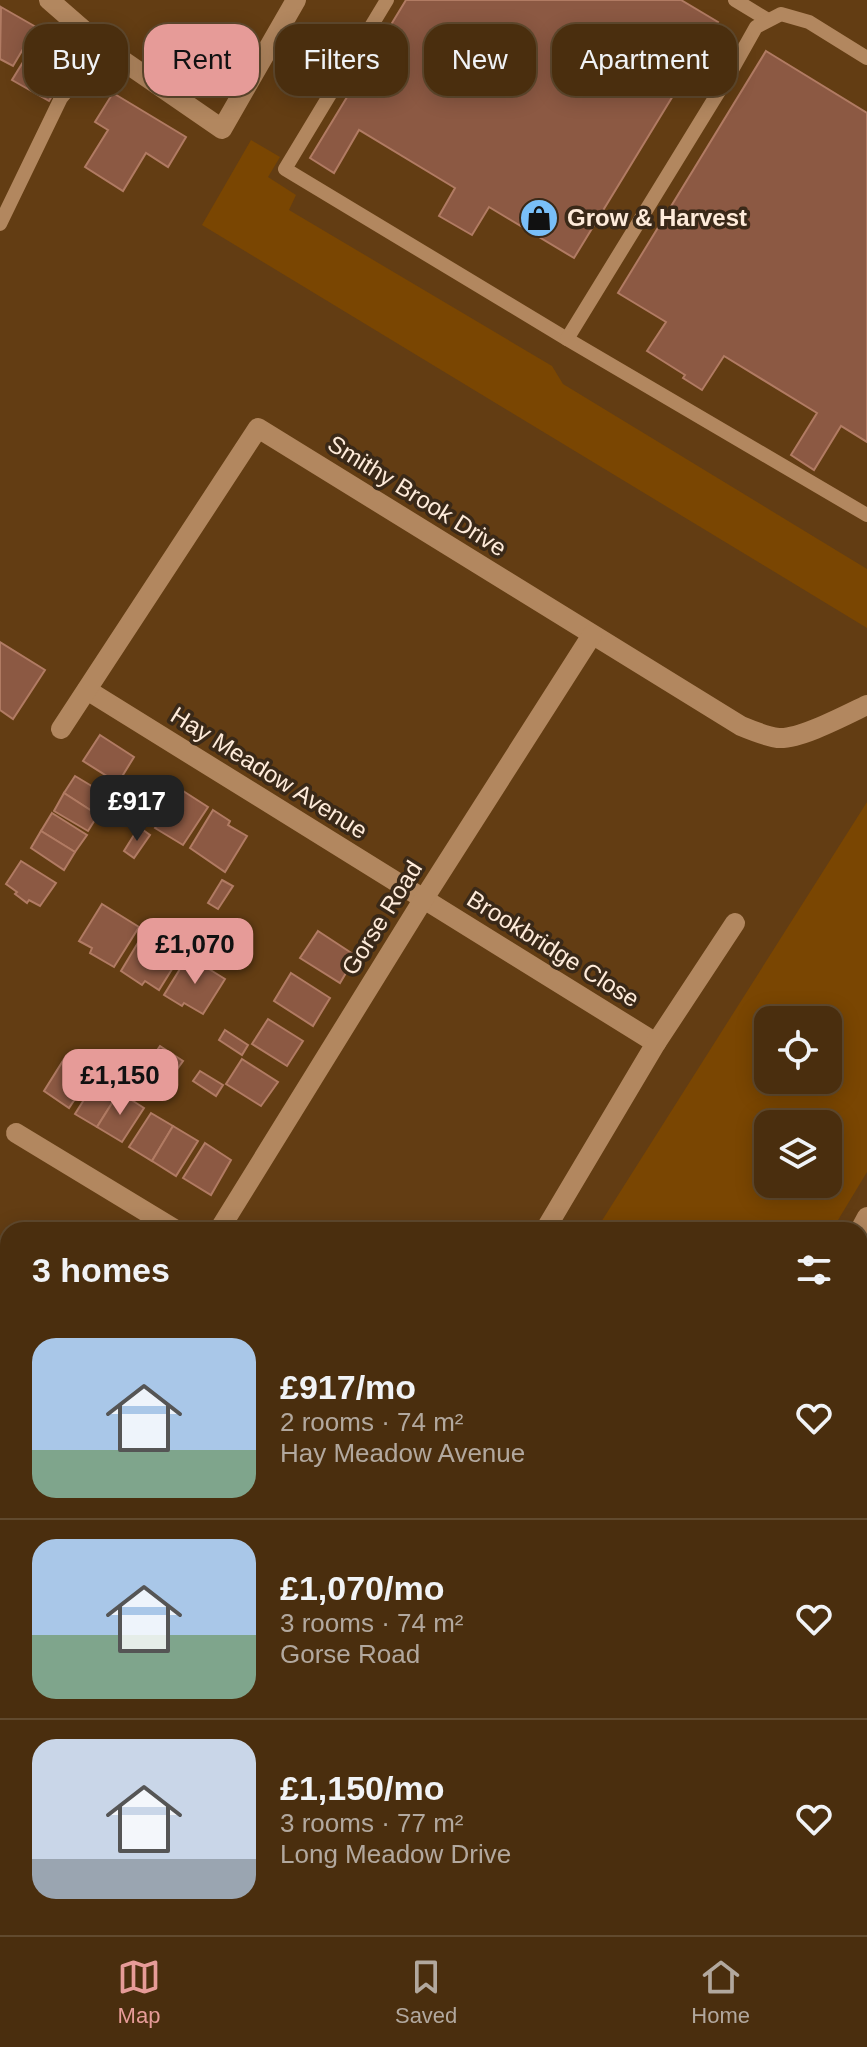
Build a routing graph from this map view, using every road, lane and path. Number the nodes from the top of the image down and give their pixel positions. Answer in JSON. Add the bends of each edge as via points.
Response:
{"nodes":[{"id":1,"x":49,"y":0,"type":"edge"},
{"id":2,"x":296,"y":0,"type":"edge"},
{"id":3,"x":387,"y":0,"type":"edge"},
{"id":4,"x":735,"y":0,"type":"edge"},
{"id":5,"x":768,"y":20,"type":"junction"},
{"id":6,"x":77,"y":24,"type":"edge"},
{"id":7,"x":867,"y":58,"type":"edge"},
{"id":8,"x":128,"y":64,"type":"edge"},
{"id":9,"x":63,"y":96,"type":"edge"},
{"id":10,"x":0,"y":224,"type":"edge"},
{"id":11,"x":567,"y":339,"type":"junction"},
{"id":12,"x":867,"y":515,"type":"edge"},
{"id":13,"x":592,"y":635,"type":"junction"},
{"id":14,"x":87,"y":690,"type":"junction"},
{"id":15,"x":867,"y":705,"type":"edge"},
{"id":16,"x":61,"y":729,"type":"dead end"},
{"id":17,"x":423,"y":900,"type":"junction"},
{"id":18,"x":735,"y":923,"type":"dead end"},
{"id":19,"x":656,"y":1043,"type":"junction"},
{"id":20,"x":16,"y":1133,"type":"dead end"},
{"id":21,"x":163,"y":1222,"type":"edge"},
{"id":22,"x":224,"y":1222,"type":"edge"},
{"id":23,"x":550,"y":1222,"type":"edge"}],
"edges":[{"from":1,"to":6,"type":"street"},
{"from":2,"to":8,"type":"street","via":[[222,129]]},
{"from":3,"to":11,"type":"lane","via":[[285,169]]},
{"from":4,"to":5,"type":"lane"},
{"from":5,"to":7,"type":"lane","via":[[781,14],[809,22]]},
{"from":5,"to":11,"type":"lane","via":[[756,27]]},
{"from":9,"to":10,"type":"lane"},
{"from":11,"to":12,"type":"lane"},
{"from":13,"to":14,"type":"street","name":"Smithy Brook Drive","via":[[258,428]]},
{"from":13,"to":15,"type":"street","name":"Smithy Brook Drive","via":[[759,734],[780,738],[802,733]]},
{"from":13,"to":17,"type":"street","name":"Gorse Road"},
{"from":14,"to":16,"type":"street","name":"Smithy Brook Drive"},
{"from":14,"to":17,"type":"street","name":"Hay Meadow Avenue"},
{"from":17,"to":19,"type":"street","name":"Brookbridge Close"},
{"from":17,"to":22,"type":"street","name":"Gorse Road"},
{"from":18,"to":19,"type":"street"},
{"from":19,"to":23,"type":"street"},
{"from":20,"to":21,"type":"street"}]}
